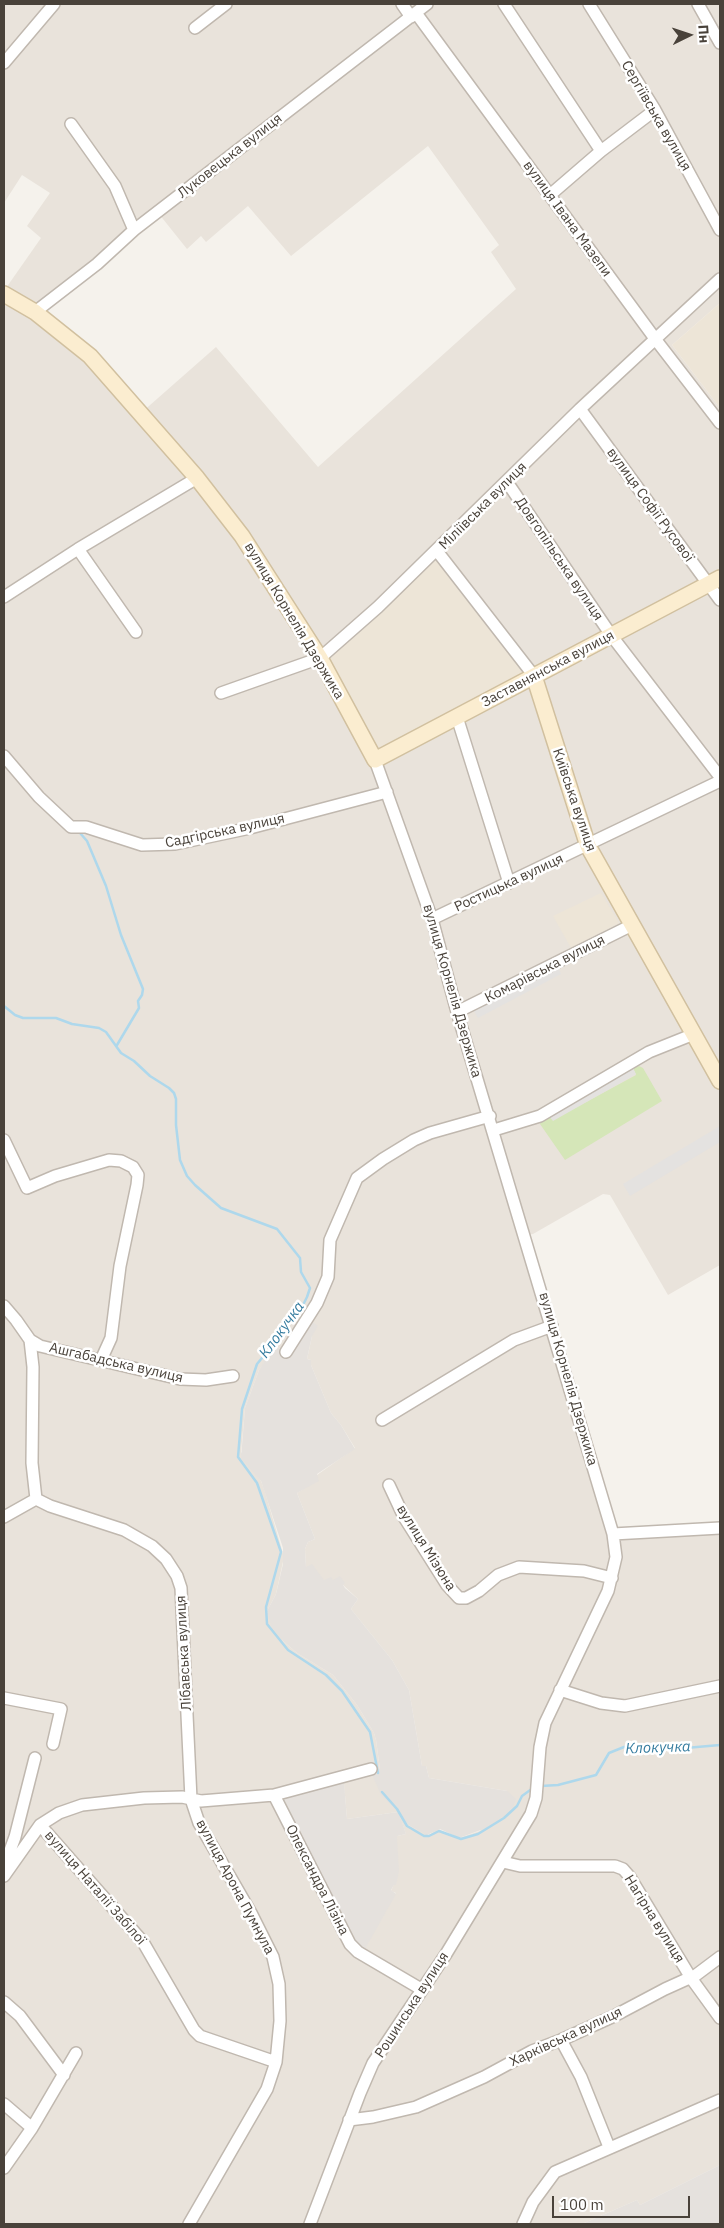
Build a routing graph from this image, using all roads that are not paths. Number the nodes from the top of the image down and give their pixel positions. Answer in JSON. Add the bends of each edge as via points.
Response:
{"nodes":[{"id":1,"x":54,"y":4,"type":"edge"},
{"id":2,"x":226,"y":4,"type":"edge"},
{"id":3,"x":402,"y":4,"type":"edge"},
{"id":4,"x":427,"y":4,"type":"edge"},
{"id":5,"x":504,"y":4,"type":"edge"},
{"id":6,"x":589,"y":4,"type":"edge"},
{"id":7,"x":698,"y":4,"type":"edge"},
{"id":8,"x":414,"y":15,"type":"junction"},
{"id":9,"x":195,"y":28,"type":"dead end"},
{"id":10,"x":720,"y":43,"type":"edge"},
{"id":11,"x":4,"y":63,"type":"edge"},
{"id":12,"x":655,"y":110,"type":"junction"},
{"id":13,"x":71,"y":124,"type":"dead end"},
{"id":14,"x":601,"y":151,"type":"junction"},
{"id":15,"x":550,"y":195,"type":"junction"},
{"id":16,"x":134,"y":230,"type":"junction"},
{"id":17,"x":720,"y":230,"type":"edge"},
{"id":18,"x":720,"y":279,"type":"edge"},
{"id":19,"x":4,"y":294,"type":"edge"},
{"id":20,"x":35,"y":312,"type":"junction"},
{"id":21,"x":656,"y":340,"type":"junction"},
{"id":22,"x":580,"y":409,"type":"junction"},
{"id":23,"x":720,"y":423,"type":"edge"},
{"id":24,"x":196,"y":478,"type":"junction"},
{"id":25,"x":507,"y":482,"type":"junction"},
{"id":26,"x":78,"y":550,"type":"junction"},
{"id":27,"x":437,"y":551,"type":"junction"},
{"id":28,"x":714,"y":581,"type":"edge"},
{"id":29,"x":4,"y":597,"type":"edge"},
{"id":30,"x":720,"y":600,"type":"edge"},
{"id":31,"x":136,"y":632,"type":"dead end"},
{"id":32,"x":611,"y":635,"type":"junction"},
{"id":33,"x":320,"y":658,"type":"junction"},
{"id":34,"x":534,"y":676,"type":"junction"},
{"id":35,"x":221,"y":693,"type":"dead end"},
{"id":36,"x":457,"y":717,"type":"junction"},
{"id":37,"x":4,"y":756,"type":"edge"},
{"id":38,"x":375,"y":760,"type":"junction"},
{"id":39,"x":720,"y":779,"type":"edge"},
{"id":40,"x":387,"y":792,"type":"junction"},
{"id":41,"x":588,"y":846,"type":"junction"},
{"id":42,"x":509,"y":883,"type":"junction"},
{"id":43,"x":432,"y":919,"type":"junction"},
{"id":44,"x":632,"y":925,"type":"junction"},
{"id":45,"x":458,"y":1012,"type":"junction"},
{"id":46,"x":694,"y":1034,"type":"junction"},
{"id":47,"x":720,"y":1081,"type":"edge"},
{"id":48,"x":490,"y":1116,"type":"junction"},
{"id":49,"x":494,"y":1130,"type":"junction"},
{"id":50,"x":4,"y":1140,"type":"edge"},
{"id":51,"x":4,"y":1306,"type":"edge"},
{"id":52,"x":552,"y":1326,"type":"junction"},
{"id":53,"x":30,"y":1340,"type":"junction"},
{"id":54,"x":286,"y":1352,"type":"dead end"},
{"id":55,"x":101,"y":1360,"type":"junction"},
{"id":56,"x":233,"y":1376,"type":"dead end"},
{"id":57,"x":382,"y":1420,"type":"dead end"},
{"id":58,"x":389,"y":1485,"type":"dead end"},
{"id":59,"x":36,"y":1499,"type":"junction"},
{"id":60,"x":4,"y":1517,"type":"edge"},
{"id":61,"x":720,"y":1528,"type":"edge"},
{"id":62,"x":613,"y":1534,"type":"junction"},
{"id":63,"x":612,"y":1578,"type":"junction"},
{"id":64,"x":720,"y":1686,"type":"edge"},
{"id":65,"x":560,"y":1690,"type":"junction"},
{"id":66,"x":4,"y":1698,"type":"edge"},
{"id":67,"x":53,"y":1744,"type":"dead end"},
{"id":68,"x":35,"y":1758,"type":"dead end"},
{"id":69,"x":371,"y":1769,"type":"dead end"},
{"id":70,"x":274,"y":1795,"type":"junction"},
{"id":71,"x":536,"y":1798,"type":"joint"},
{"id":72,"x":191,"y":1799,"type":"junction"},
{"id":73,"x":40,"y":1825,"type":"junction"},
{"id":74,"x":503,"y":1862,"type":"junction"},
{"id":75,"x":5,"y":1872,"type":"edge"},
{"id":76,"x":720,"y":1957,"type":"edge"},
{"id":77,"x":691,"y":1978,"type":"junction"},
{"id":78,"x":421,"y":1989,"type":"junction"},
{"id":79,"x":4,"y":2002,"type":"edge"},
{"id":80,"x":720,"y":2018,"type":"edge"},
{"id":81,"x":561,"y":2040,"type":"junction"},
{"id":82,"x":76,"y":2053,"type":"dead end"},
{"id":83,"x":276,"y":2062,"type":"junction"},
{"id":84,"x":64,"y":2075,"type":"junction"},
{"id":85,"x":720,"y":2100,"type":"edge"},
{"id":86,"x":4,"y":2104,"type":"edge"},
{"id":87,"x":349,"y":2120,"type":"junction"},
{"id":88,"x":32,"y":2128,"type":"junction"},
{"id":89,"x":609,"y":2147,"type":"junction"},
{"id":90,"x":4,"y":2168,"type":"edge"},
{"id":91,"x":189,"y":2224,"type":"edge"},
{"id":92,"x":310,"y":2224,"type":"edge"},
{"id":93,"x":523,"y":2224,"type":"edge"}],
"edges":[{"from":1,"to":11,"type":"street"},
{"from":2,"to":9,"type":"street"},
{"from":3,"to":8,"type":"street","name":"вулиця Івана Мазепи"},
{"from":4,"to":8,"type":"street","name":"Луковецька вулиця"},
{"from":5,"to":14,"type":"street"},
{"from":6,"to":12,"type":"street","name":"Сергіївська вулиця"},
{"from":7,"to":10,"type":"street"},
{"from":8,"to":15,"type":"street","name":"вулиця Івана Мазепи"},
{"from":8,"to":16,"type":"street","name":"Луковецька вулиця"},
{"from":12,"to":14,"type":"street"},
{"from":12,"to":17,"type":"street","name":"Сергіївська вулиця"},
{"from":13,"to":16,"type":"street","via":[[115,186]]},
{"from":14,"to":15,"type":"street"},
{"from":15,"to":21,"type":"street","name":"вулиця Івана Мазепи"},
{"from":16,"to":20,"type":"street","name":"Луковецька вулиця","via":[[97,264]]},
{"from":18,"to":21,"type":"street","name":"Міліївська вулиця"},
{"from":19,"to":20,"type":"street","name":"вулиця Корнелія Дзержика"},
{"from":20,"to":24,"type":"street","name":"вулиця Корнелія Дзержика","via":[[90,356]]},
{"from":21,"to":22,"type":"street","name":"Міліївська вулиця"},
{"from":21,"to":23,"type":"street","name":"вулиця Івана Мазепи"},
{"from":22,"to":25,"type":"street","name":"Міліївська вулиця"},
{"from":22,"to":28,"type":"street","name":"вулиця Софії Русової"},
{"from":24,"to":26,"type":"street"},
{"from":24,"to":33,"type":"street","name":"вулиця Корнелія Дзержика","via":[[242,536]]},
{"from":25,"to":27,"type":"street","name":"Міліївська вулиця"},
{"from":25,"to":32,"type":"street","name":"Довгопільська вулиця"},
{"from":26,"to":29,"type":"street"},
{"from":26,"to":31,"type":"street"},
{"from":27,"to":33,"type":"street","name":"Міліївська вулиця"},
{"from":27,"to":34,"type":"street","name":"Київська вулиця"},
{"from":28,"to":30,"type":"street","name":"вулиця Софії Русової"},
{"from":28,"to":32,"type":"street","name":"Заставнянська вулиця"},
{"from":32,"to":34,"type":"street","name":"Заставнянська вулиця"},
{"from":32,"to":39,"type":"street","name":"Довгопільська вулиця"},
{"from":33,"to":35,"type":"street","name":"Міліївська вулиця"},
{"from":33,"to":38,"type":"street","name":"вулиця Корнелія Дзержика"},
{"from":34,"to":36,"type":"street","name":"Заставнянська вулиця"},
{"from":34,"to":41,"type":"street","name":"Київська вулиця"},
{"from":36,"to":38,"type":"street","name":"Заставнянська вулиця"},
{"from":36,"to":42,"type":"street"},
{"from":37,"to":40,"type":"street","name":"Садгірська вулиця","via":[[71,828],[86,827],[142,846],[175,844],[250,828]]},
{"from":38,"to":40,"type":"street","name":"вулиця Корнелія Дзержика"},
{"from":39,"to":41,"type":"street","name":"Ростицька вулиця"},
{"from":40,"to":43,"type":"street","name":"вулиця Корнелія Дзержика"},
{"from":41,"to":42,"type":"street","name":"Ростицька вулиця"},
{"from":41,"to":44,"type":"street","name":"Київська вулиця"},
{"from":42,"to":43,"type":"street","name":"Ростицька вулиця"},
{"from":43,"to":45,"type":"street","name":"вулиця Корнелія Дзержика"},
{"from":44,"to":45,"type":"street","name":"Комарівська вулиця"},
{"from":44,"to":46,"type":"street","name":"Київська вулиця"},
{"from":45,"to":48,"type":"street","name":"вулиця Корнелія Дзержика"},
{"from":46,"to":47,"type":"street","name":"Київська вулиця"},
{"from":46,"to":49,"type":"street","via":[[649,1052],[540,1116]]},
{"from":48,"to":49,"type":"street","name":"вулиця Корнелія Дзержика"},
{"from":48,"to":54,"type":"street","via":[[414,1140],[357,1178],[330,1240],[328,1277],[313,1312]]},
{"from":49,"to":52,"type":"street","name":"вулиця Корнелія Дзержика"},
{"from":50,"to":55,"type":"street","via":[[27,1188],[109,1160],[133,1167],[138,1175],[120,1266],[111,1338]]},
{"from":51,"to":53,"type":"street"},
{"from":52,"to":57,"type":"street","via":[[514,1340]]},
{"from":52,"to":62,"type":"street","name":"вулиця Корнелія Дзержика"},
{"from":53,"to":55,"type":"street","name":"Ашгабадська вулиця","via":[[40,1346]]},
{"from":53,"to":59,"type":"street","via":[[33,1367],[32,1463]]},
{"from":55,"to":56,"type":"street","name":"Ашгабадська вулиця","via":[[180,1379]]},
{"from":58,"to":63,"type":"street","name":"вулиця Мізюна","via":[[404,1517],[458,1598],[479,1592],[498,1575],[520,1567],[584,1571]]},
{"from":59,"to":60,"type":"street"},
{"from":59,"to":72,"type":"street","name":"Лібавська вулиця","via":[[124,1530],[152,1546],[177,1576],[181,1588]]},
{"from":61,"to":62,"type":"street"},
{"from":62,"to":63,"type":"street","name":"вулиця Корнелія Дзержика","via":[[616,1557]]},
{"from":63,"to":65,"type":"street","name":"вулиця Корнелія Дзержика"},
{"from":64,"to":65,"type":"street","via":[[625,1706],[601,1703]]},
{"from":65,"to":71,"type":"street","name":"вулиця Корнелія Дзержика","via":[[543,1731]]},
{"from":66,"to":67,"type":"street","via":[[61,1709]]},
{"from":68,"to":75,"type":"street"},
{"from":69,"to":70,"type":"street"},
{"from":70,"to":72,"type":"street"},
{"from":70,"to":78,"type":"street","name":"Олександра Лізіна","via":[[350,1944]]},
{"from":71,"to":74,"type":"street","name":"Рошинська вулиця","via":[[531,1814]]},
{"from":72,"to":73,"type":"street","via":[[144,1798],[82,1805],[59,1813]]},
{"from":72,"to":83,"type":"street","name":"вулиця Арона Пумнула","via":[[200,1823],[273,1958],[280,2003]]},
{"from":73,"to":75,"type":"street"},
{"from":73,"to":83,"type":"street","name":"вулиця Наталії Забілої","via":[[143,1942],[194,2030],[200,2036]]},
{"from":74,"to":77,"type":"street","name":"Нагірна вулиця","via":[[520,1866],[615,1866],[623,1869]]},
{"from":74,"to":78,"type":"street","name":"Рошинська вулиця"},
{"from":76,"to":77,"type":"street","name":"Харківська вулиця"},
{"from":77,"to":80,"type":"street","name":"Нагірна вулиця"},
{"from":77,"to":81,"type":"street","name":"Харківська вулиця"},
{"from":78,"to":87,"type":"street","name":"Рошинська вулиця","via":[[373,2064]]},
{"from":79,"to":84,"type":"street","via":[[20,2016]]},
{"from":81,"to":87,"type":"street","name":"Харківська вулиця","via":[[532,2050],[484,2077],[416,2107]]},
{"from":81,"to":89,"type":"street","via":[[581,2077]]},
{"from":82,"to":84,"type":"street"},
{"from":83,"to":91,"type":"street","name":"вулиця Арона Пумнула","via":[[267,2089]]},
{"from":84,"to":88,"type":"street"},
{"from":85,"to":89,"type":"street"},
{"from":86,"to":88,"type":"street"},
{"from":87,"to":92,"type":"street","name":"Рошинська вулиця"},
{"from":88,"to":90,"type":"street"},
{"from":89,"to":93,"type":"street","via":[[555,2172],[544,2184]]}]}
